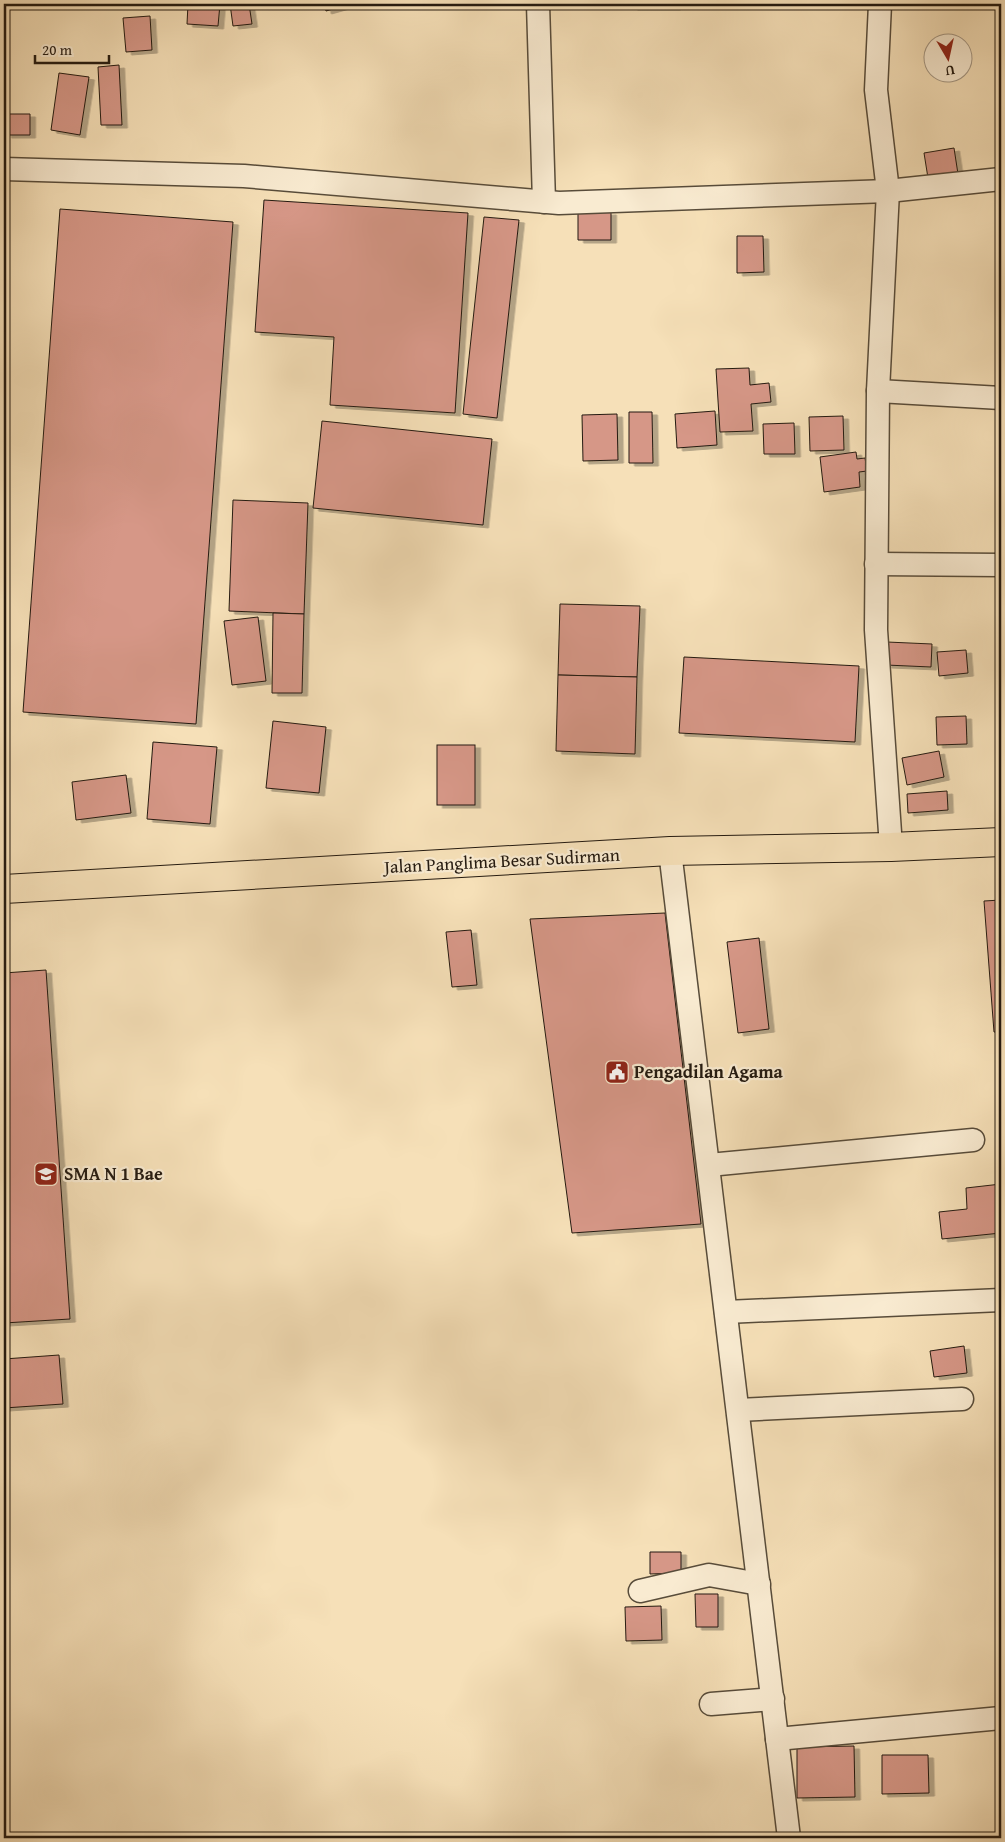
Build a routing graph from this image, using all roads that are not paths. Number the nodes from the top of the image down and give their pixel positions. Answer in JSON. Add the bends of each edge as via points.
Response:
{"nodes":[{"id":1,"x":538,"y":4,"type":"edge"},
{"id":2,"x":880,"y":4,"type":"edge"},
{"id":3,"x":4,"y":169,"type":"edge"},
{"id":4,"x":1001,"y":179,"type":"edge"},
{"id":5,"x":888,"y":191,"type":"junction"},
{"id":6,"x":544,"y":202,"type":"junction"},
{"id":7,"x":878,"y":391,"type":"junction"},
{"id":8,"x":1001,"y":398,"type":"edge"},
{"id":9,"x":876,"y":564,"type":"junction"},
{"id":10,"x":1001,"y":565,"type":"edge"},
{"id":11,"x":1001,"y":842,"type":"edge"},
{"id":12,"x":891,"y":847,"type":"junction"},
{"id":13,"x":670,"y":851,"type":"junction"},
{"id":14,"x":4,"y":889,"type":"edge"},
{"id":15,"x":973,"y":1140,"type":"dead end"},
{"id":16,"x":709,"y":1165,"type":"junction"},
{"id":17,"x":1001,"y":1300,"type":"edge"},
{"id":18,"x":726,"y":1312,"type":"junction"},
{"id":19,"x":962,"y":1399,"type":"dead end"},
{"id":20,"x":738,"y":1410,"type":"junction"},
{"id":21,"x":759,"y":1584,"type":"junction"},
{"id":22,"x":640,"y":1591,"type":"dead end"},
{"id":23,"x":773,"y":1698,"type":"junction"},
{"id":24,"x":711,"y":1704,"type":"dead end"},
{"id":25,"x":1001,"y":1718,"type":"edge"},
{"id":26,"x":777,"y":1739,"type":"junction"},
{"id":27,"x":790,"y":1838,"type":"edge"}],
"edges":[{"from":1,"to":6,"type":"street"},
{"from":2,"to":5,"type":"street","via":[[876,90]]},
{"from":3,"to":6,"type":"street","via":[[244,176]]},
{"from":4,"to":5,"type":"street"},
{"from":5,"to":6,"type":"street"},
{"from":5,"to":7,"type":"street"},
{"from":7,"to":8,"type":"street"},
{"from":7,"to":9,"type":"street"},
{"from":9,"to":10,"type":"street"},
{"from":9,"to":12,"type":"street","via":[[876,630]]},
{"from":11,"to":12,"type":"main road","name":"Jalan Panglima Besar Sudirman"},
{"from":12,"to":13,"type":"main road","name":"Jalan Panglima Besar Sudirman"},
{"from":13,"to":14,"type":"main road","name":"Jalan Panglima Besar Sudirman"},
{"from":13,"to":16,"type":"street"},
{"from":15,"to":16,"type":"street"},
{"from":16,"to":18,"type":"street"},
{"from":17,"to":18,"type":"street"},
{"from":18,"to":20,"type":"street"},
{"from":19,"to":20,"type":"street"},
{"from":20,"to":21,"type":"street"},
{"from":21,"to":22,"type":"street","via":[[710,1575]]},
{"from":21,"to":23,"type":"street"},
{"from":23,"to":24,"type":"street"},
{"from":23,"to":26,"type":"street"},
{"from":25,"to":26,"type":"street"},
{"from":26,"to":27,"type":"street"}]}
